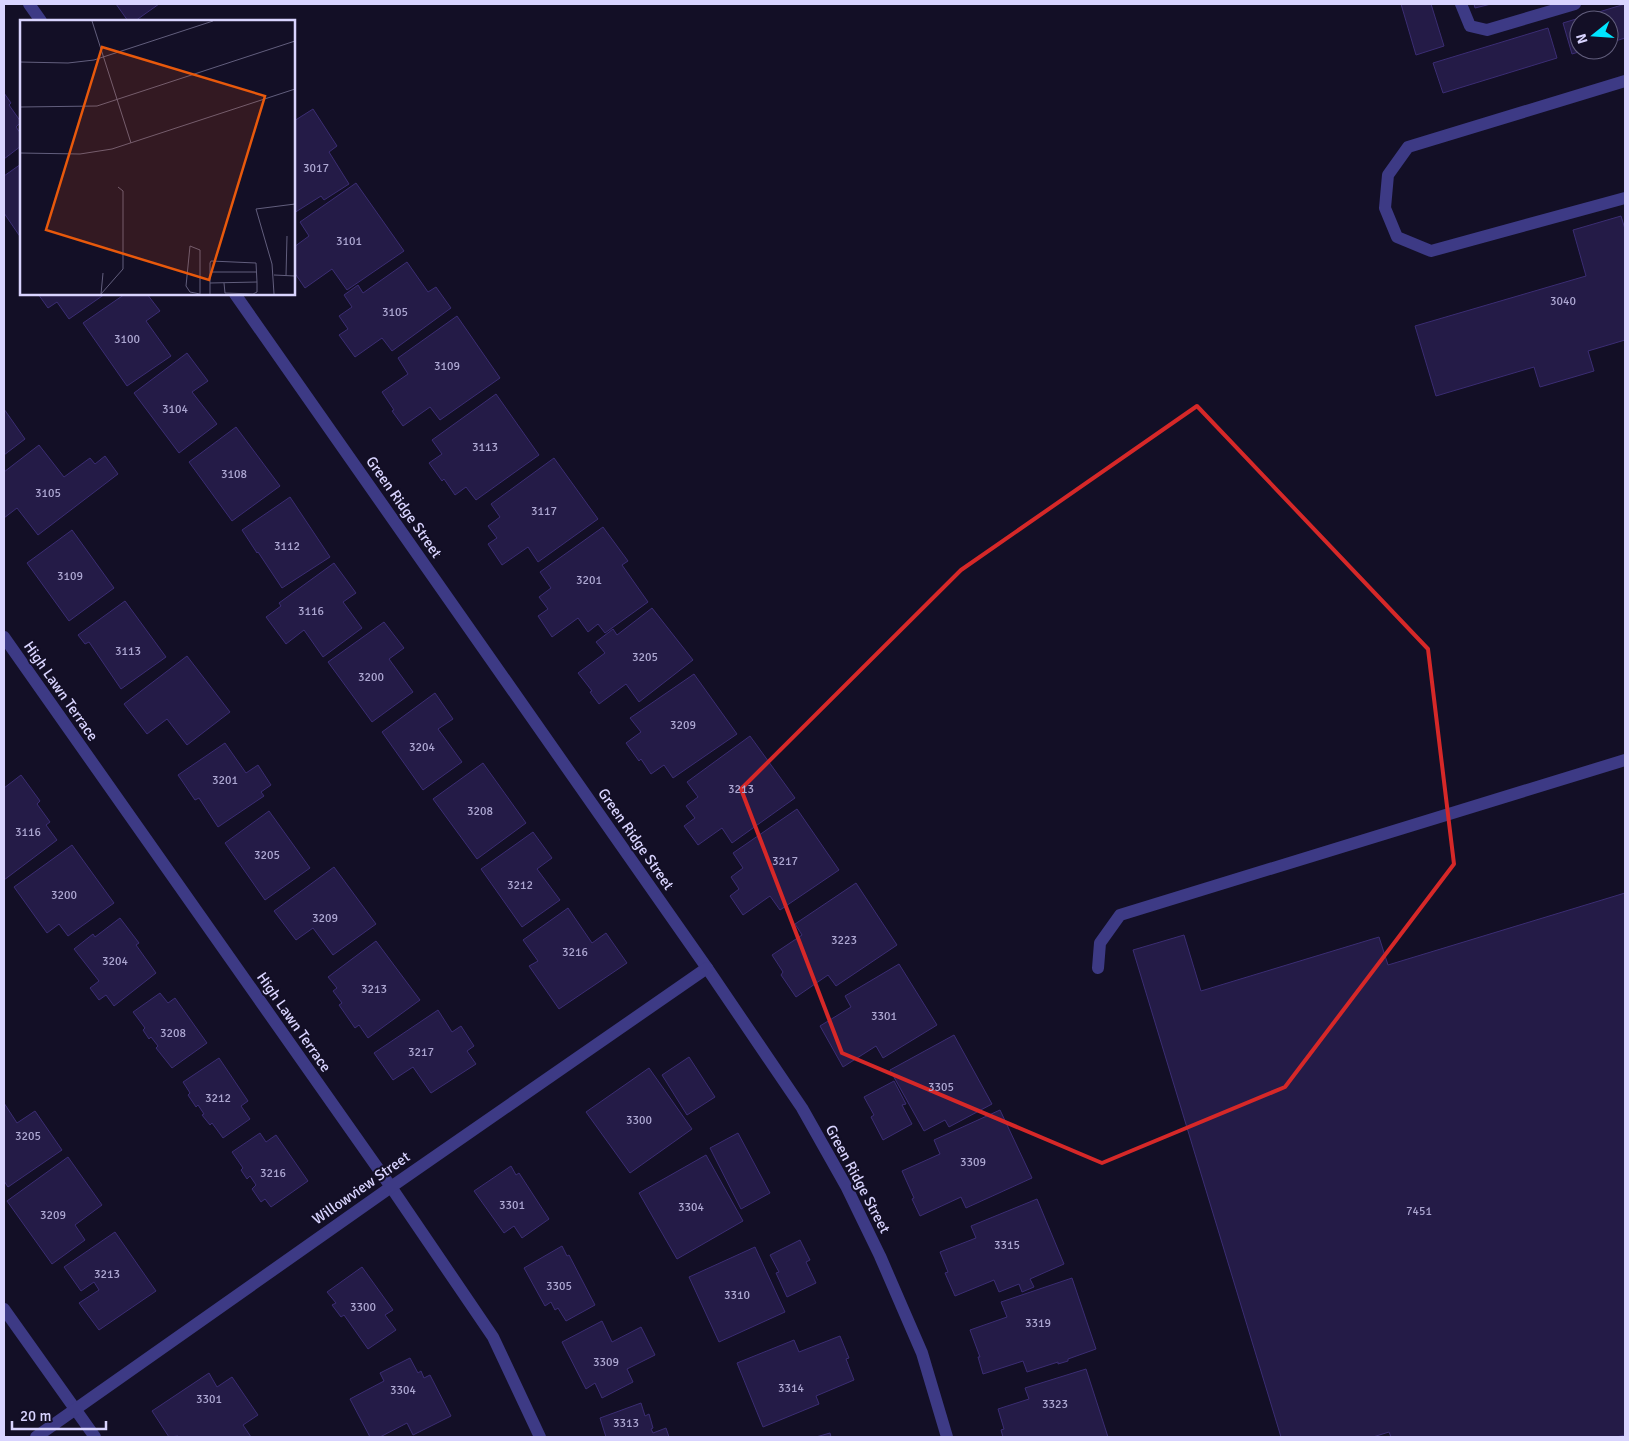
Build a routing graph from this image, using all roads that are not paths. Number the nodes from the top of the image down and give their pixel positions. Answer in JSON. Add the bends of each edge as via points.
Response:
{"nodes":[{"id":1,"x":29,"y":4,"type":"edge"},
{"id":2,"x":1461,"y":4,"type":"edge"},
{"id":3,"x":1575,"y":4,"type":"edge"},
{"id":4,"x":1558,"y":6,"type":"edge"},
{"id":5,"x":40,"y":20,"type":"edge"},
{"id":6,"x":1625,"y":81,"type":"edge"},
{"id":7,"x":1625,"y":198,"type":"edge"},
{"id":8,"x":236,"y":295,"type":"edge"},
{"id":9,"x":4,"y":637,"type":"edge"},
{"id":10,"x":1625,"y":760,"type":"edge"},
{"id":11,"x":707,"y":968,"type":"junction"},
{"id":12,"x":1098,"y":968,"type":"dead end"},
{"id":13,"x":390,"y":1187,"type":"junction"},
{"id":14,"x":4,"y":1309,"type":"edge"},
{"id":15,"x":75,"y":1410,"type":"junction"},
{"id":16,"x":36,"y":1437,"type":"edge"},
{"id":17,"x":95,"y":1437,"type":"edge"},
{"id":18,"x":540,"y":1437,"type":"edge"},
{"id":19,"x":947,"y":1437,"type":"edge"}],
"edges":[{"from":1,"to":5,"type":"street"},
{"from":2,"to":4,"type":"street","via":[[1470,26],[1487,30]]},
{"from":3,"to":4,"type":"street"},
{"from":6,"to":7,"type":"street","via":[[1408,148],[1388,175],[1386,208],[1397,237],[1432,251]]},
{"from":8,"to":11,"type":"street","name":"Green Ridge Street"},
{"from":9,"to":13,"type":"street","name":"High Lawn Terrace"},
{"from":10,"to":12,"type":"street","via":[[1120,915],[1100,943]]},
{"from":11,"to":13,"type":"street","name":"Willowview Street"},
{"from":11,"to":19,"type":"street","name":"Green Ridge Street","via":[[802,1108],[846,1186],[922,1353]]},
{"from":13,"to":15,"type":"street","name":"Willowview Street"},
{"from":13,"to":18,"type":"street","name":"High Lawn Terrace","via":[[493,1337]]},
{"from":14,"to":15,"type":"street"},
{"from":15,"to":16,"type":"street","name":"Willowview Street"},
{"from":15,"to":17,"type":"street"}]}
